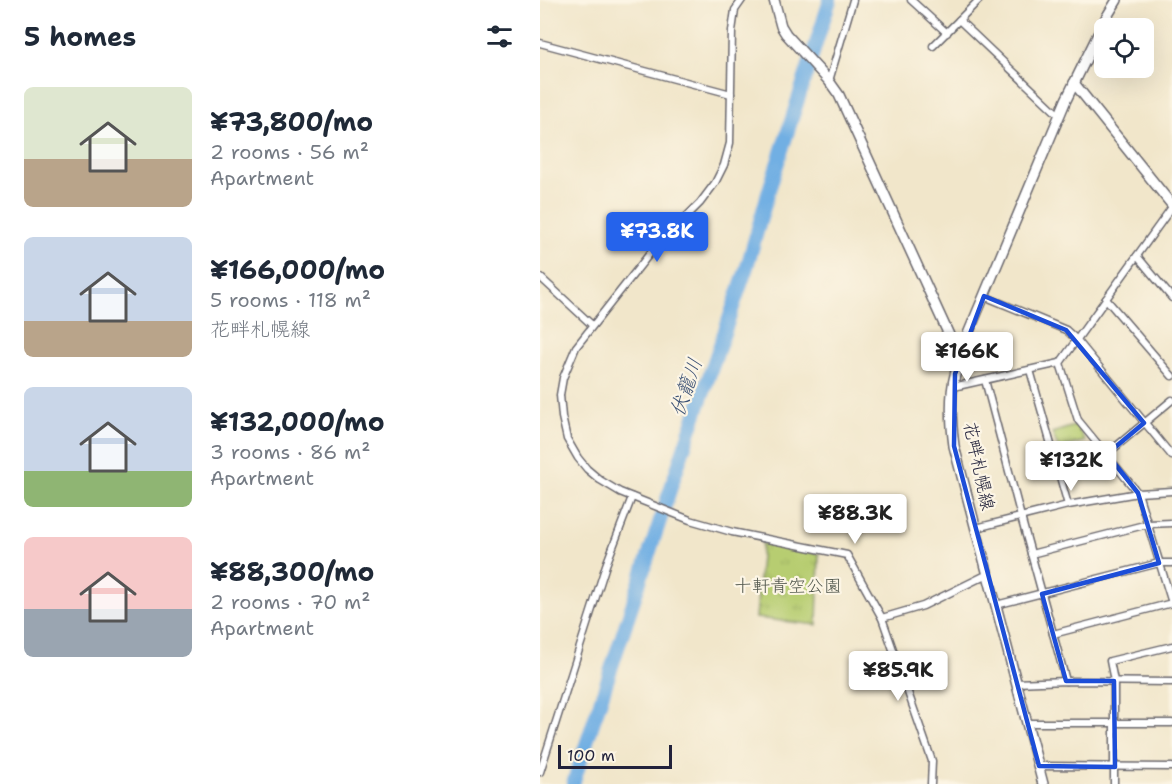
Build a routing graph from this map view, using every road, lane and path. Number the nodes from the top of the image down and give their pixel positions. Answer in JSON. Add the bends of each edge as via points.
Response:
{"nodes":[{"id":1,"x":741,"y":0,"type":"edge"},
{"id":2,"x":774,"y":0,"type":"edge"},
{"id":3,"x":853,"y":0,"type":"edge"},
{"id":4,"x":911,"y":0,"type":"edge"},
{"id":5,"x":968,"y":0,"type":"edge"},
{"id":6,"x":1117,"y":0,"type":"edge"},
{"id":7,"x":976,"y":3,"type":"edge"},
{"id":8,"x":959,"y":20,"type":"junction"},
{"id":9,"x":947,"y":33,"type":"junction"},
{"id":10,"x":540,"y":43,"type":"edge"},
{"id":11,"x":933,"y":46,"type":"dead end"},
{"id":12,"x":827,"y":79,"type":"junction"},
{"id":13,"x":1074,"y":83,"type":"junction"},
{"id":14,"x":731,"y":94,"type":"junction"},
{"id":15,"x":1060,"y":116,"type":"junction"},
{"id":16,"x":1172,"y":206,"type":"edge"},
{"id":17,"x":1137,"y":256,"type":"junction"},
{"id":18,"x":540,"y":278,"type":"edge"},
{"id":19,"x":984,"y":296,"type":"junction"},
{"id":20,"x":1172,"y":298,"type":"edge"},
{"id":21,"x":1106,"y":299,"type":"junction"},
{"id":22,"x":592,"y":325,"type":"junction"},
{"id":23,"x":1077,"y":340,"type":"junction"},
{"id":24,"x":960,"y":359,"type":"junction"},
{"id":25,"x":1060,"y":363,"type":"junction"},
{"id":26,"x":1030,"y":370,"type":"junction"},
{"id":27,"x":1172,"y":376,"type":"edge"},
{"id":28,"x":985,"y":380,"type":"junction"},
{"id":29,"x":953,"y":387,"type":"junction"},
{"id":30,"x":1172,"y":400,"type":"edge"},
{"id":31,"x":1144,"y":423,"type":"junction"},
{"id":32,"x":1107,"y":454,"type":"junction"},
{"id":33,"x":1172,"y":456,"type":"edge"},
{"id":34,"x":1172,"y":491,"type":"edge"},
{"id":35,"x":1138,"y":492,"type":"junction"},
{"id":36,"x":632,"y":497,"type":"junction"},
{"id":37,"x":1068,"y":505,"type":"junction"},
{"id":38,"x":1021,"y":517,"type":"junction"},
{"id":39,"x":1172,"y":523,"type":"edge"},
{"id":40,"x":1148,"y":524,"type":"junction"},
{"id":41,"x":976,"y":528,"type":"junction"},
{"id":42,"x":1031,"y":554,"type":"junction"},
{"id":43,"x":1172,"y":563,"type":"edge"},
{"id":44,"x":1159,"y":564,"type":"junction"},
{"id":45,"x":988,"y":574,"type":"junction"},
{"id":46,"x":1042,"y":594,"type":"junction"},
{"id":47,"x":1172,"y":603,"type":"edge"},
{"id":48,"x":996,"y":605,"type":"junction"},
{"id":49,"x":882,"y":618,"type":"junction"},
{"id":50,"x":1053,"y":634,"type":"junction"},
{"id":51,"x":1172,"y":646,"type":"edge"},
{"id":52,"x":1066,"y":681,"type":"junction"},
{"id":53,"x":1114,"y":681,"type":"junction"},
{"id":54,"x":1172,"y":681,"type":"edge"},
{"id":55,"x":1016,"y":683,"type":"junction"},
{"id":56,"x":1027,"y":723,"type":"junction"},
{"id":57,"x":1114,"y":723,"type":"junction"},
{"id":58,"x":1172,"y":723,"type":"edge"},
{"id":59,"x":1039,"y":766,"type":"junction"},
{"id":60,"x":1115,"y":767,"type":"junction"},
{"id":61,"x":1172,"y":767,"type":"edge"},
{"id":62,"x":540,"y":772,"type":"edge"},
{"id":63,"x":931,"y":784,"type":"edge"},
{"id":64,"x":1044,"y":784,"type":"edge"},
{"id":65,"x":1114,"y":784,"type":"edge"}],
"edges":[{"from":1,"to":14,"type":"street","via":[[732,31]]},
{"from":2,"to":12,"type":"main road","via":[[781,26]]},
{"from":3,"to":12,"type":"street"},
{"from":4,"to":9,"type":"street"},
{"from":5,"to":7,"type":"street"},
{"from":6,"to":13,"type":"main road","name":"花畔札幌線"},
{"from":7,"to":8,"type":"street"},
{"from":8,"to":9,"type":"street"},
{"from":8,"to":15,"type":"street"},
{"from":9,"to":11,"type":"street"},
{"from":10,"to":14,"type":"street"},
{"from":12,"to":24,"type":"main road","via":[[839,95]]},
{"from":13,"to":15,"type":"main road","name":"花畔札幌線"},
{"from":13,"to":16,"type":"main road"},
{"from":14,"to":22,"type":"street","via":[[730,143],[715,183],[651,252]]},
{"from":15,"to":19,"type":"main road","name":"花畔札幌線"},
{"from":16,"to":17,"type":"street"},
{"from":17,"to":20,"type":"street"},
{"from":17,"to":21,"type":"street"},
{"from":18,"to":22,"type":"street"},
{"from":19,"to":23,"type":"street","via":[[1066,330]]},
{"from":19,"to":24,"type":"main road","name":"花畔札幌線"},
{"from":21,"to":23,"type":"street"},
{"from":21,"to":27,"type":"street"},
{"from":22,"to":36,"type":"street","via":[[576,347],[563,378],[560,395],[567,439],[586,469]]},
{"from":23,"to":25,"type":"street"},
{"from":23,"to":31,"type":"street"},
{"from":24,"to":29,"type":"main road","name":"花畔札幌線"},
{"from":25,"to":26,"type":"street"},
{"from":25,"to":32,"type":"street","via":[[1078,420]]},
{"from":26,"to":28,"type":"street"},
{"from":26,"to":37,"type":"street"},
{"from":28,"to":29,"type":"street"},
{"from":28,"to":38,"type":"street"},
{"from":29,"to":41,"type":"main road","name":"花畔札幌線","via":[[954,446]]},
{"from":30,"to":31,"type":"street"},
{"from":31,"to":32,"type":"street"},
{"from":31,"to":33,"type":"street"},
{"from":32,"to":35,"type":"street"},
{"from":34,"to":35,"type":"street"},
{"from":35,"to":37,"type":"street"},
{"from":35,"to":40,"type":"street"},
{"from":36,"to":49,"type":"street","via":[[732,532],[847,555]]},
{"from":36,"to":62,"type":"street","via":[[606,565]]},
{"from":37,"to":38,"type":"street"},
{"from":38,"to":41,"type":"street"},
{"from":38,"to":42,"type":"street"},
{"from":39,"to":40,"type":"street"},
{"from":40,"to":42,"type":"street"},
{"from":40,"to":44,"type":"street"},
{"from":41,"to":45,"type":"main road","name":"花畔札幌線"},
{"from":42,"to":46,"type":"street"},
{"from":43,"to":44,"type":"street"},
{"from":44,"to":46,"type":"street"},
{"from":44,"to":47,"type":"street"},
{"from":45,"to":48,"type":"main road","name":"花畔札幌線"},
{"from":45,"to":49,"type":"street","via":[[922,606]]},
{"from":46,"to":48,"type":"street"},
{"from":46,"to":50,"type":"street"},
{"from":47,"to":50,"type":"street"},
{"from":48,"to":55,"type":"main road","name":"花畔札幌線"},
{"from":49,"to":63,"type":"street","via":[[932,761]]},
{"from":50,"to":52,"type":"street"},
{"from":51,"to":53,"type":"street","via":[[1110,661]]},
{"from":52,"to":53,"type":"street"},
{"from":52,"to":55,"type":"street"},
{"from":53,"to":54,"type":"street"},
{"from":53,"to":57,"type":"street"},
{"from":55,"to":56,"type":"main road","name":"花畔札幌線"},
{"from":56,"to":57,"type":"street"},
{"from":56,"to":59,"type":"main road","name":"花畔札幌線"},
{"from":57,"to":58,"type":"street"},
{"from":57,"to":60,"type":"street"},
{"from":59,"to":60,"type":"street"},
{"from":59,"to":64,"type":"main road","name":"花畔札幌線"},
{"from":60,"to":61,"type":"street"},
{"from":60,"to":65,"type":"street"}]}
